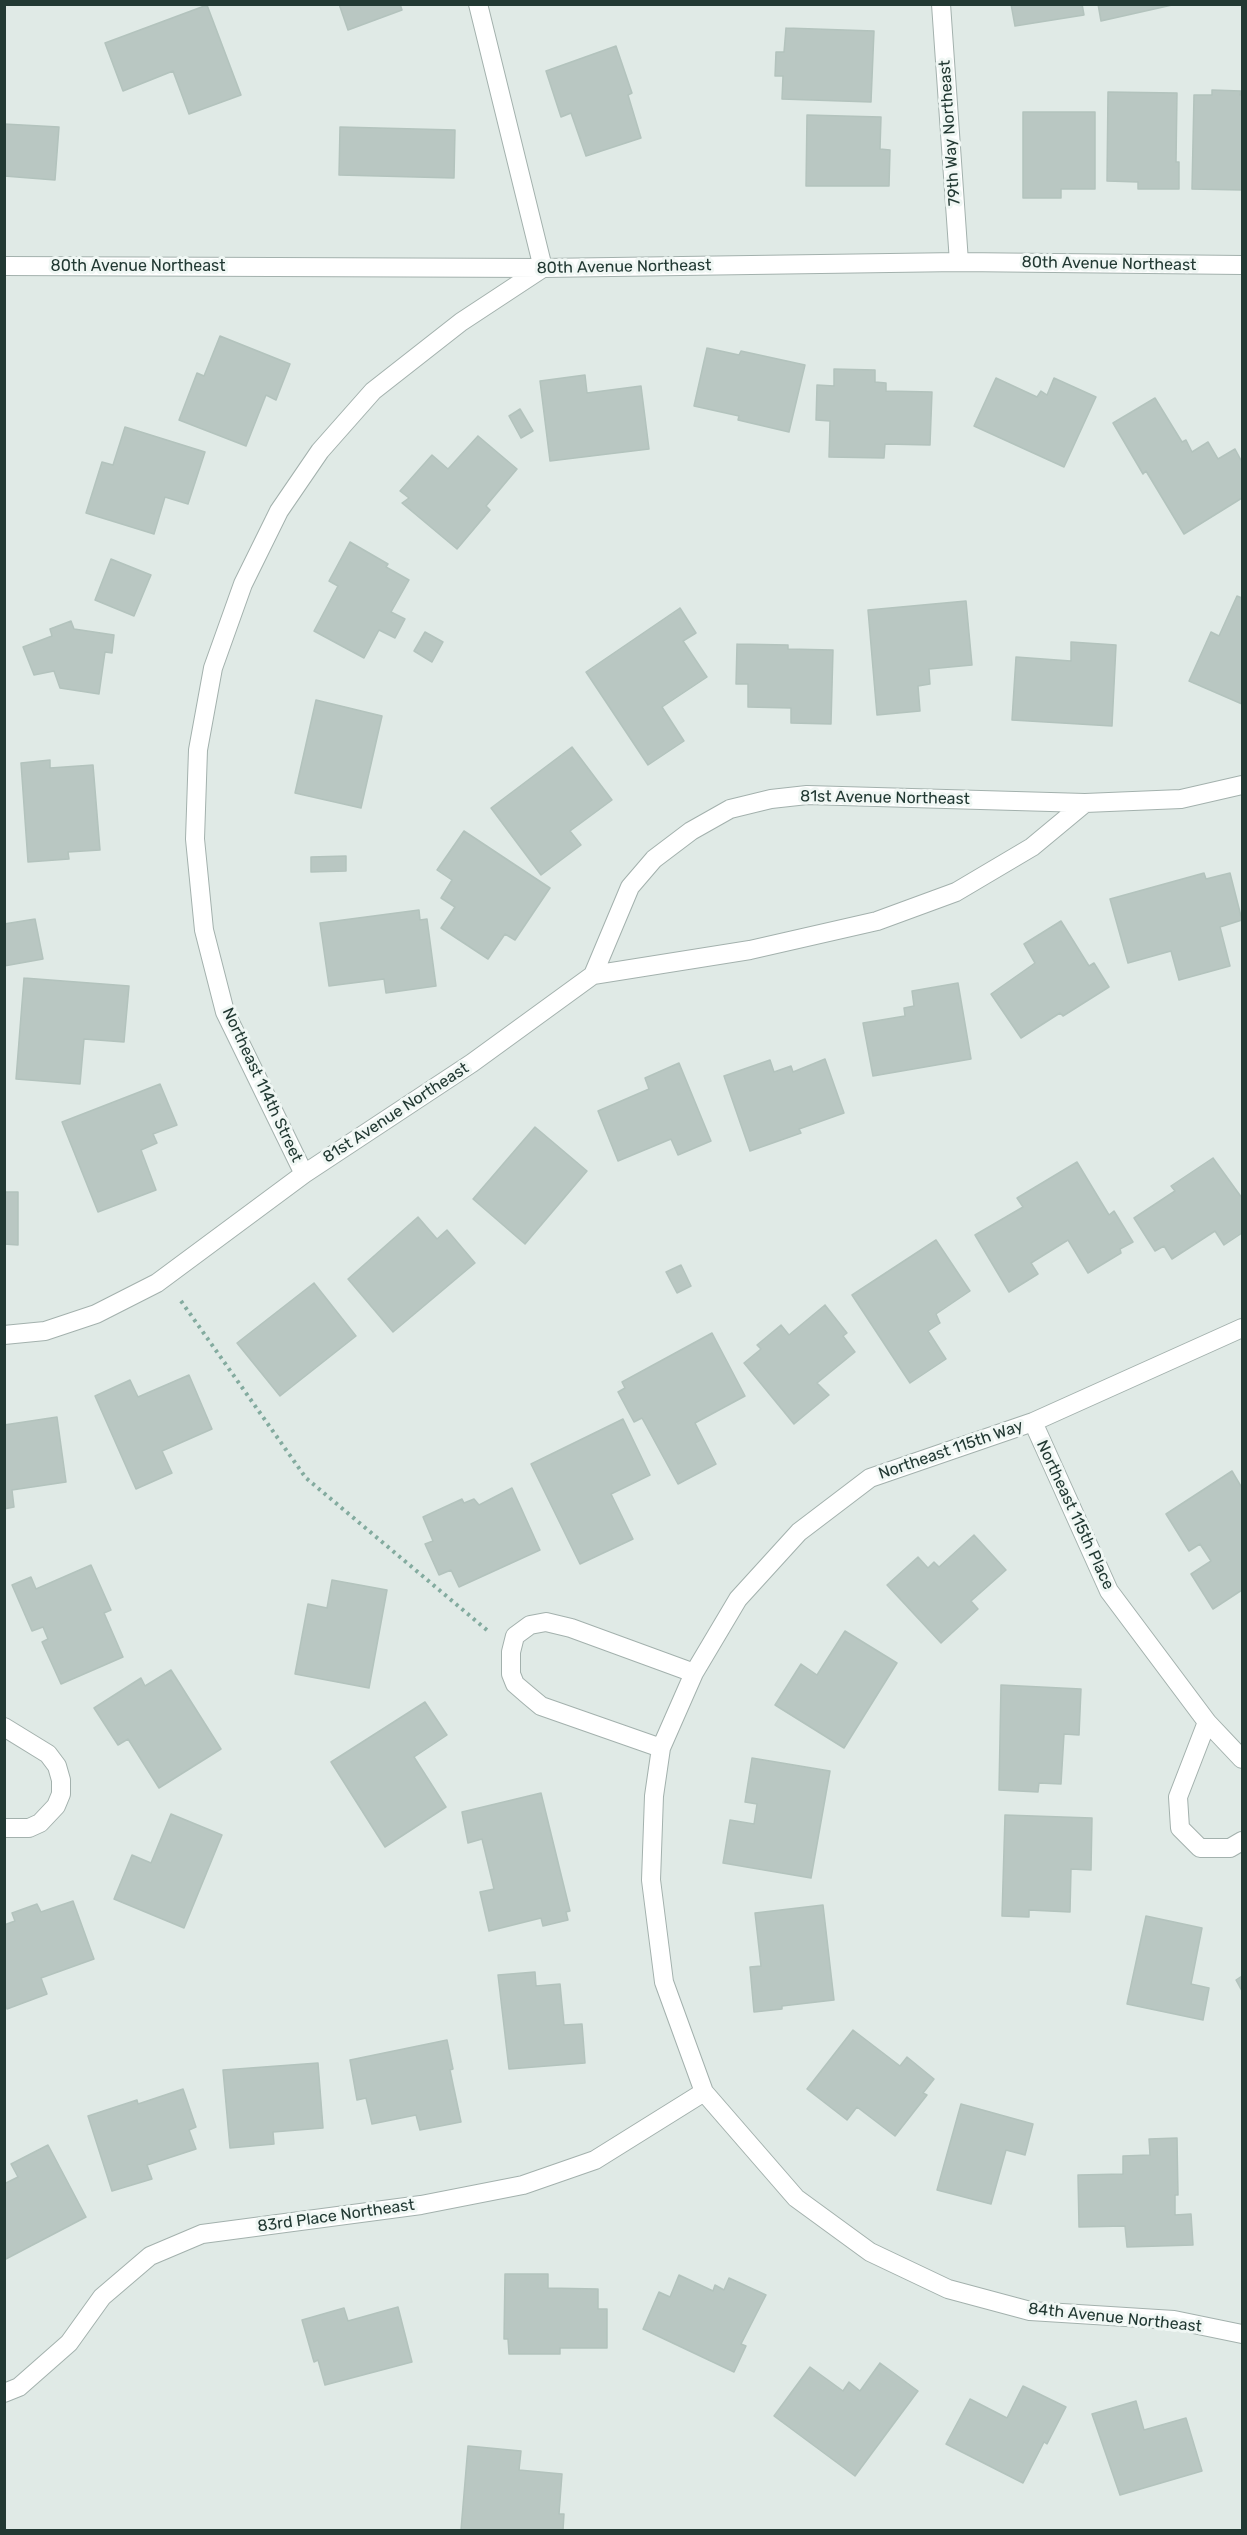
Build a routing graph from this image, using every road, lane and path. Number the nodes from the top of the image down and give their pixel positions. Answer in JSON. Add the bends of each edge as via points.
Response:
{"nodes":[{"id":1,"x":478,"y":4,"type":"edge"},
{"id":2,"x":941,"y":4,"type":"edge"},
{"id":3,"x":959,"y":262,"type":"junction"},
{"id":4,"x":4,"y":266,"type":"edge"},
{"id":5,"x":1242,"y":266,"type":"edge"},
{"id":6,"x":543,"y":268,"type":"junction"},
{"id":7,"x":1242,"y":785,"type":"edge"},
{"id":8,"x":1085,"y":803,"type":"junction"},
{"id":9,"x":593,"y":975,"type":"junction"},
{"id":10,"x":303,"y":1174,"type":"junction"},
{"id":11,"x":180,"y":1300,"type":"dead end"},
{"id":12,"x":1242,"y":1328,"type":"edge"},
{"id":13,"x":4,"y":1335,"type":"edge"},
{"id":14,"x":1033,"y":1422,"type":"junction"},
{"id":15,"x":488,"y":1632,"type":"dead end"},
{"id":16,"x":694,"y":1673,"type":"junction"},
{"id":17,"x":1207,"y":1722,"type":"junction"},
{"id":18,"x":4,"y":1727,"type":"edge"},
{"id":19,"x":661,"y":1748,"type":"junction"},
{"id":20,"x":1242,"y":1759,"type":"edge"},
{"id":21,"x":4,"y":1828,"type":"edge"},
{"id":22,"x":1242,"y":1841,"type":"edge"},
{"id":23,"x":704,"y":2092,"type":"junction"},
{"id":24,"x":1242,"y":2334,"type":"edge"},
{"id":25,"x":4,"y":2393,"type":"edge"}],
"edges":[{"from":1,"to":6,"type":"street"},
{"from":2,"to":3,"type":"street","name":"79th Way Northeast"},
{"from":3,"to":5,"type":"street","name":"80th Avenue Northeast"},
{"from":3,"to":6,"type":"street","name":"80th Avenue Northeast"},
{"from":4,"to":6,"type":"street","name":"80th Avenue Northeast"},
{"from":6,"to":10,"type":"street","name":"Northeast 114th Street","via":[[460,322],[373,391],[320,451],[279,511],[243,584],[213,668],[198,750],[195,839],[204,930],[225,1012]]},
{"from":7,"to":8,"type":"street","name":"81st Avenue Northeast","via":[[1181,799]]},
{"from":8,"to":9,"type":"street","name":"81st Avenue Northeast","via":[[1032,848],[956,892],[877,921],[750,950]]},
{"from":8,"to":9,"type":"street","name":"81st Avenue Northeast","via":[[807,795],[730,809],[691,831],[654,859],[630,887]]},
{"from":9,"to":10,"type":"street","name":"81st Avenue Northeast","via":[[472,1063]]},
{"from":10,"to":13,"type":"street","name":"81st Avenue Northeast","via":[[157,1283],[96,1314],[45,1331]]},
{"from":11,"to":15,"type":"path","via":[[306,1478]]},
{"from":12,"to":14,"type":"street","name":"Northeast 115th Way"},
{"from":14,"to":16,"type":"street","name":"Northeast 115th Way","via":[[870,1478],[799,1532],[753,1582],[738,1599]]},
{"from":14,"to":17,"type":"street","name":"Northeast 115th Place","via":[[1109,1591]]},
{"from":16,"to":19,"type":"street","name":"Northeast 115th Way"},
{"from":16,"to":19,"type":"street","via":[[546,1622],[530,1625],[515,1636],[511,1674],[515,1684],[541,1706]]},
{"from":17,"to":20,"type":"street","name":"Northeast 115th Place"},
{"from":17,"to":22,"type":"street","via":[[1178,1797],[1180,1828],[1200,1848],[1230,1848]]},
{"from":18,"to":21,"type":"street","via":[[48,1754],[61,1780],[56,1806],[40,1823],[28,1828]]},
{"from":19,"to":23,"type":"street","name":"Northeast 115th Way","via":[[654,1796],[651,1880],[664,1983]]},
{"from":23,"to":24,"type":"street","name":"84th Avenue Northeast","via":[[796,2198],[870,2252],[948,2289],[1030,2311],[1174,2320]]},
{"from":23,"to":25,"type":"street","name":"83rd Place Northeast","via":[[595,2160],[523,2186],[422,2205],[202,2234],[150,2256],[102,2297],[69,2343],[19,2387]]}]}
